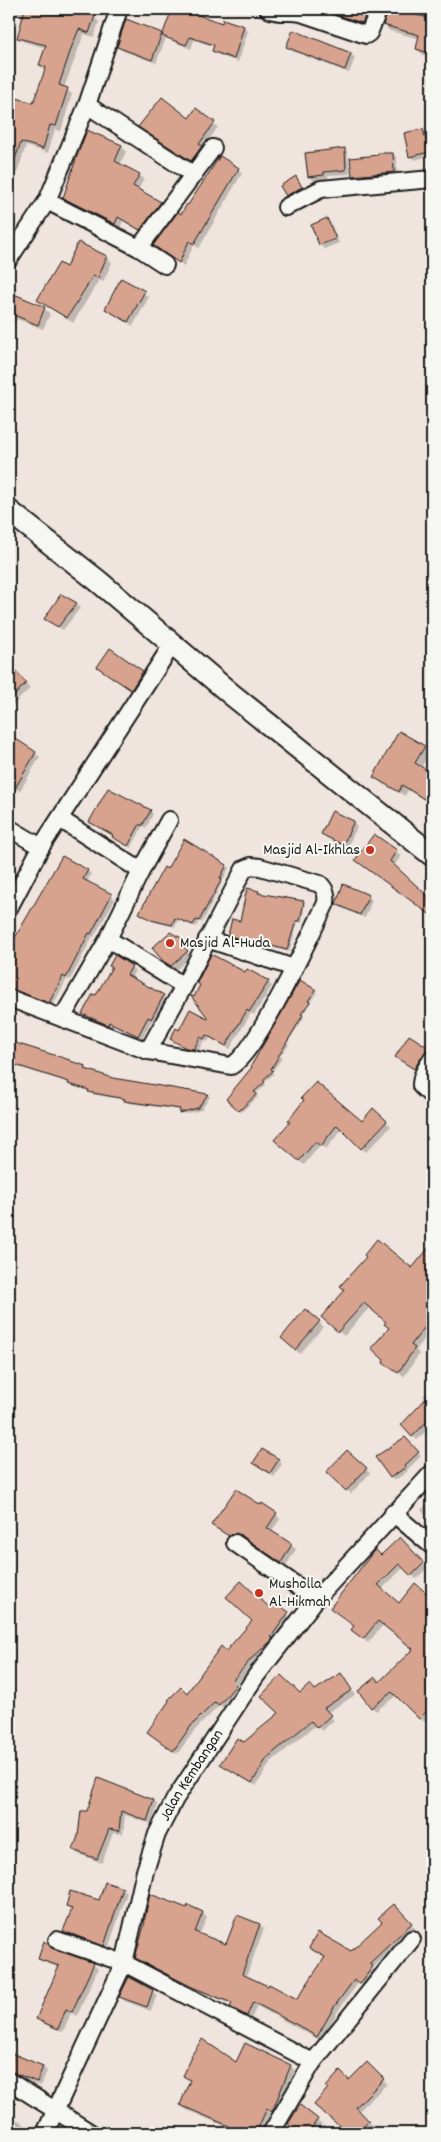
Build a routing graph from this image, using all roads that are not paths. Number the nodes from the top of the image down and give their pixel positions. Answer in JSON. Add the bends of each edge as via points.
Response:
{"nodes":[{"id":1,"x":119,"y":9,"type":"edge"},
{"id":2,"x":268,"y":9,"type":"edge"},
{"id":3,"x":379,"y":9,"type":"edge"},
{"id":4,"x":87,"y":104,"type":"junction"},
{"id":5,"x":213,"y":148,"type":"dead end"},
{"id":6,"x":194,"y":175,"type":"junction"},
{"id":7,"x":432,"y":179,"type":"edge"},
{"id":8,"x":47,"y":200,"type":"junction"},
{"id":9,"x":286,"y":207,"type":"dead end"},
{"id":10,"x":139,"y":248,"type":"junction"},
{"id":11,"x":9,"y":259,"type":"edge"},
{"id":12,"x":165,"y":264,"type":"dead end"},
{"id":13,"x":9,"y":511,"type":"edge"},
{"id":14,"x":172,"y":645,"type":"junction"},
{"id":15,"x":60,"y":819,"type":"junction"},
{"id":16,"x":169,"y":820,"type":"dead end"},
{"id":17,"x":9,"y":828,"type":"edge"},
{"id":18,"x":41,"y":847,"type":"junction"},
{"id":19,"x":432,"y":855,"type":"edge"},
{"id":20,"x":141,"y":871,"type":"junction"},
{"id":21,"x":9,"y":908,"type":"edge"},
{"id":22,"x":108,"y":939,"type":"junction"},
{"id":23,"x":207,"y":939,"type":"junction"},
{"id":24,"x":294,"y":968,"type":"junction"},
{"id":25,"x":184,"y":986,"type":"junction"},
{"id":26,"x":9,"y":998,"type":"edge"},
{"id":27,"x":62,"y":1018,"type":"junction"},
{"id":28,"x":148,"y":1051,"type":"junction"},
{"id":29,"x":432,"y":1059,"type":"edge"},
{"id":30,"x":432,"y":1096,"type":"edge"},
{"id":31,"x":432,"y":1473,"type":"edge"},
{"id":32,"x":393,"y":1513,"type":"junction"},
{"id":33,"x":235,"y":1543,"type":"dead end"},
{"id":34,"x":432,"y":1546,"type":"edge"},
{"id":35,"x":316,"y":1598,"type":"junction"},
{"id":36,"x":412,"y":1938,"type":"dead end"},
{"id":37,"x":57,"y":1940,"type":"dead end"},
{"id":38,"x":124,"y":1963,"type":"junction"},
{"id":39,"x":313,"y":2062,"type":"junction"},
{"id":40,"x":9,"y":2081,"type":"edge"},
{"id":41,"x":57,"y":2110,"type":"junction"},
{"id":42,"x":45,"y":2133,"type":"edge"},
{"id":43,"x":91,"y":2133,"type":"edge"},
{"id":44,"x":272,"y":2133,"type":"edge"}],
"edges":[{"from":1,"to":4,"type":"street"},
{"from":2,"to":3,"type":"street","via":[[279,14],[302,13],[366,35]]},
{"from":4,"to":6,"type":"street"},
{"from":4,"to":8,"type":"street"},
{"from":5,"to":6,"type":"street"},
{"from":6,"to":10,"type":"street"},
{"from":7,"to":9,"type":"street","via":[[321,189]]},
{"from":8,"to":10,"type":"street"},
{"from":8,"to":11,"type":"street"},
{"from":10,"to":12,"type":"street"},
{"from":13,"to":14,"type":"street"},
{"from":14,"to":15,"type":"street"},
{"from":14,"to":19,"type":"street"},
{"from":15,"to":18,"type":"street"},
{"from":15,"to":20,"type":"street"},
{"from":16,"to":20,"type":"street"},
{"from":17,"to":18,"type":"street"},
{"from":18,"to":21,"type":"street"},
{"from":20,"to":22,"type":"street"},
{"from":22,"to":25,"type":"street"},
{"from":22,"to":27,"type":"street"},
{"from":23,"to":24,"type":"street"},
{"from":23,"to":24,"type":"street","via":[[240,873],[251,866],[320,884],[326,892],[326,903]]},
{"from":23,"to":25,"type":"street"},
{"from":24,"to":28,"type":"street","via":[[253,1044],[239,1062],[231,1066],[221,1065]]},
{"from":25,"to":28,"type":"street"},
{"from":26,"to":27,"type":"street"},
{"from":27,"to":28,"type":"street"},
{"from":29,"to":30,"type":"street","via":[[422,1074],[421,1086]]},
{"from":31,"to":32,"type":"street","name":"Jalan Kembangan"},
{"from":32,"to":34,"type":"street"},
{"from":32,"to":35,"type":"street","name":"Jalan Kembangan"},
{"from":33,"to":35,"type":"street"},
{"from":35,"to":38,"type":"street","name":"Jalan Kembangan","via":[[256,1676],[170,1808],[157,1834],[146,1870]]},
{"from":36,"to":39,"type":"street"},
{"from":37,"to":38,"type":"street"},
{"from":38,"to":39,"type":"street"},
{"from":38,"to":41,"type":"street","name":"Jalan Kembangan"},
{"from":39,"to":44,"type":"street"},
{"from":40,"to":41,"type":"street"},
{"from":41,"to":42,"type":"street","name":"Jalan Kembangan"},
{"from":41,"to":43,"type":"street"}]}
